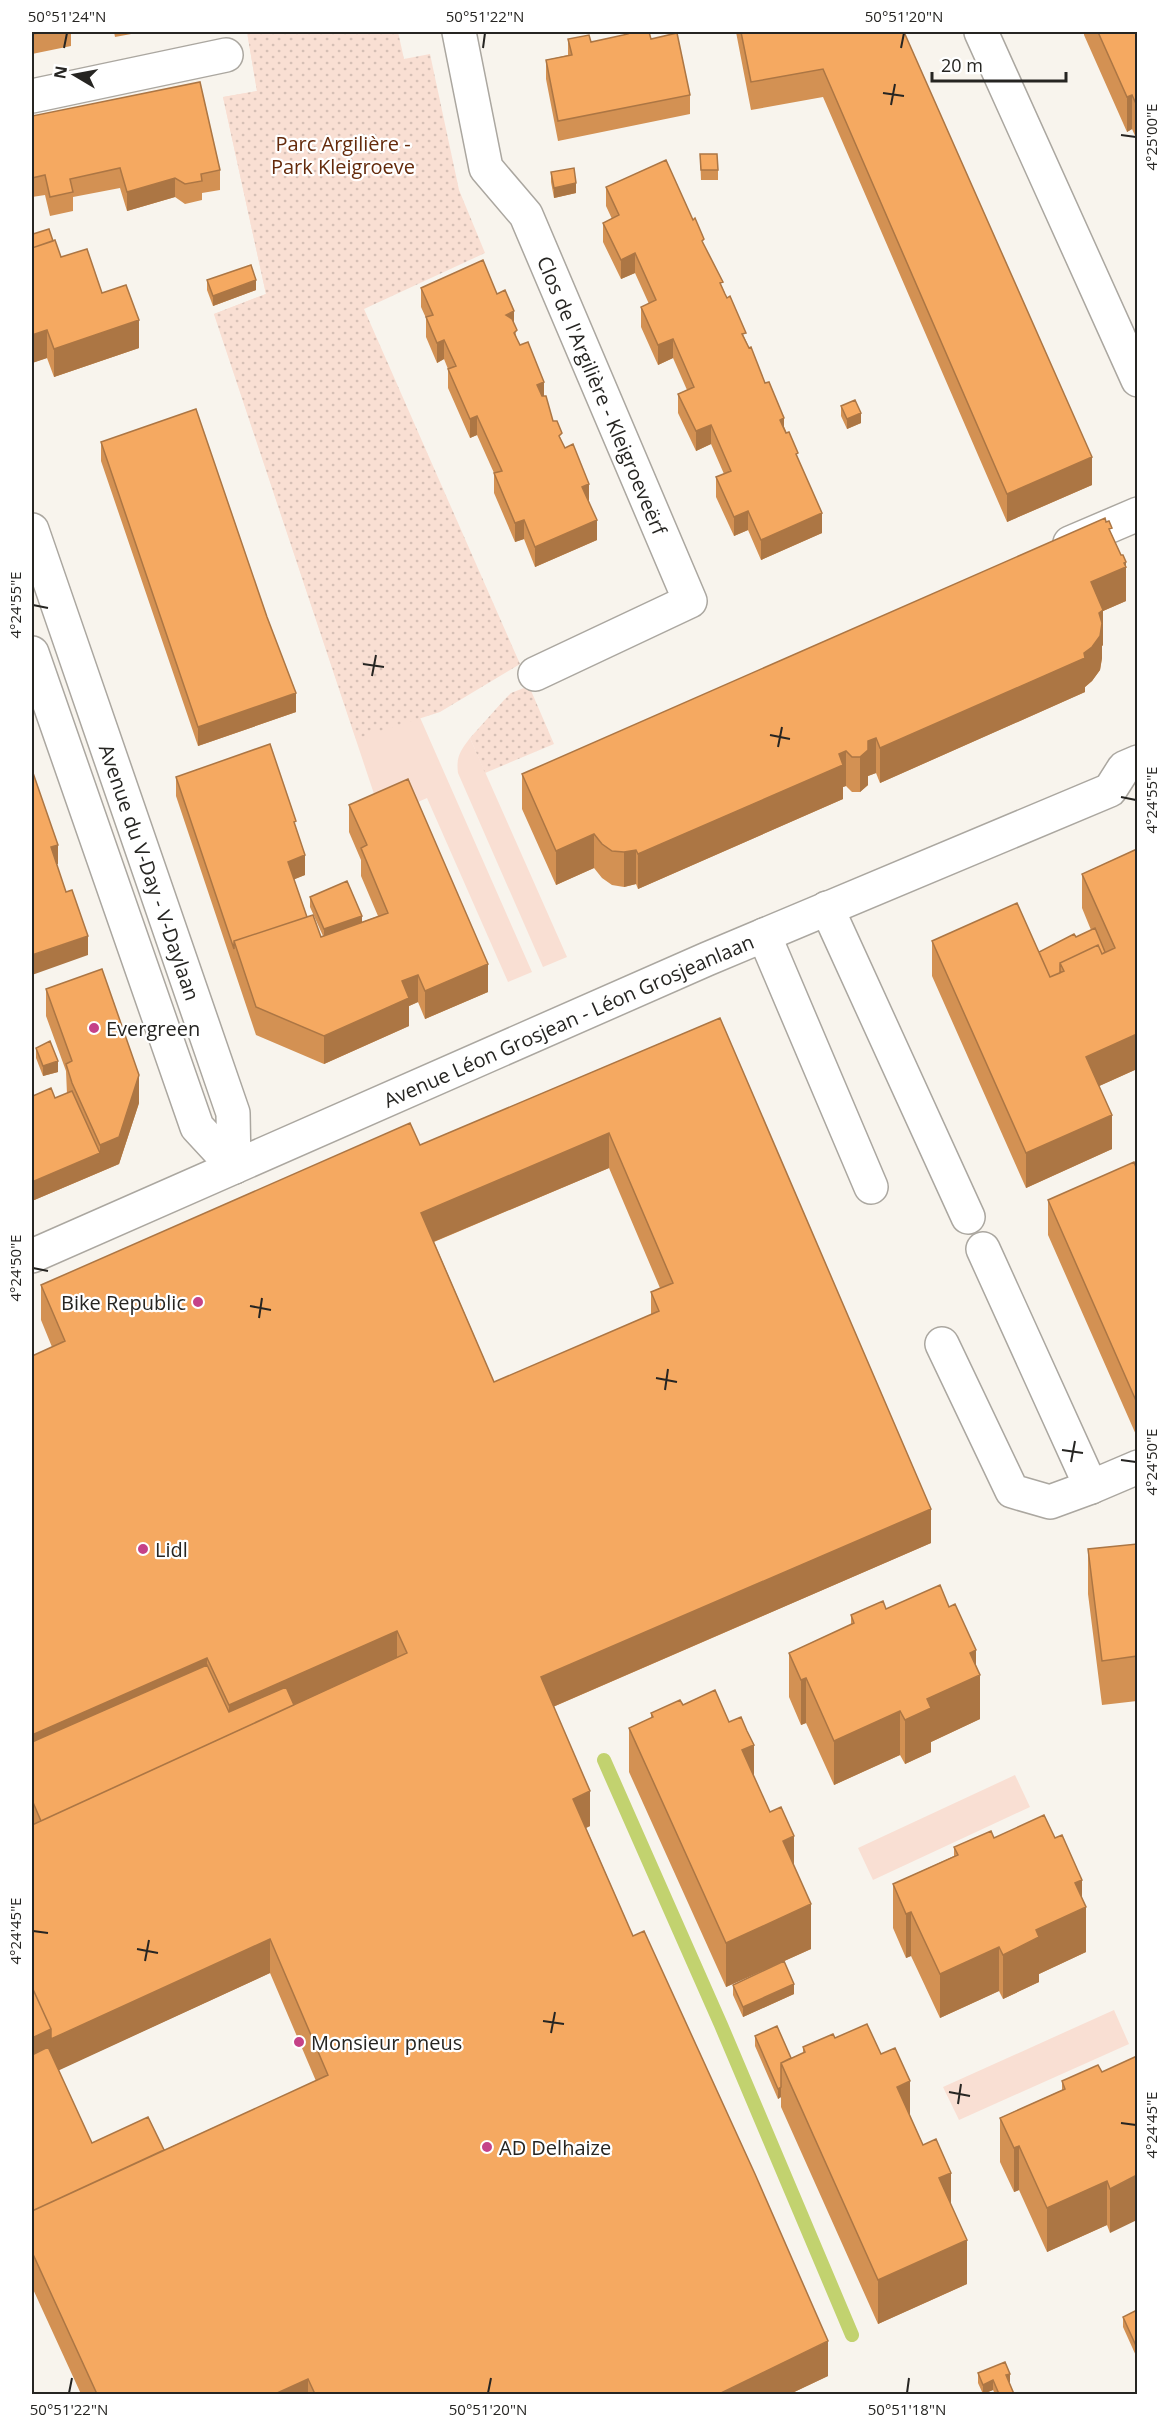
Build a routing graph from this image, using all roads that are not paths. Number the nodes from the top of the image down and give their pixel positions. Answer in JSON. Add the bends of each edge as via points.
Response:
{"nodes":[{"id":1,"x":459,"y":32,"type":"edge"},
{"id":2,"x":981,"y":32,"type":"edge"},
{"id":3,"x":226,"y":55,"type":"dead end"},
{"id":4,"x":32,"y":96,"type":"edge"},
{"id":5,"x":1126,"y":321,"type":"edge"},
{"id":6,"x":1137,"y":380,"type":"edge"},
{"id":7,"x":1137,"y":514,"type":"edge"},
{"id":8,"x":32,"y":530,"type":"edge"},
{"id":9,"x":1039,"y":556,"type":"edge"},
{"id":10,"x":32,"y":653,"type":"edge"},
{"id":11,"x":534,"y":674,"type":"dead end"},
{"id":12,"x":1137,"y":762,"type":"edge"},
{"id":13,"x":1124,"y":793,"type":"edge"},
{"id":14,"x":827,"y":908,"type":"junction"},
{"id":15,"x":764,"y":935,"type":"junction"},
{"id":16,"x":234,"y":1167,"type":"junction"},
{"id":17,"x":871,"y":1187,"type":"dead end"},
{"id":18,"x":968,"y":1217,"type":"dead end"},
{"id":19,"x":982,"y":1249,"type":"dead end"},
{"id":20,"x":32,"y":1256,"type":"edge"},
{"id":21,"x":942,"y":1344,"type":"dead end"},
{"id":22,"x":1137,"y":1467,"type":"edge"},
{"id":23,"x":1091,"y":1487,"type":"junction"}],
"edges":[{"from":1,"to":11,"type":"street","name":"Clos de l'Argilière - Kleigroeveërf","via":[[486,168],[526,214],[690,601]]},
{"from":2,"to":5,"type":"street"},
{"from":3,"to":4,"type":"street"},
{"from":5,"to":6,"type":"street"},
{"from":7,"to":9,"type":"street"},
{"from":8,"to":16,"type":"street","name":"Avenue du V-Day - V-Daylaan","via":[[233,1113]]},
{"from":10,"to":16,"type":"street","name":"Avenue du V-Day - V-Daylaan","via":[[197,1127]]},
{"from":12,"to":13,"type":"street","name":"Avenue Léon Grosjean - Léon Grosjeanlaan","via":[[1124,768]]},
{"from":13,"to":14,"type":"street","name":"Avenue Léon Grosjean - Léon Grosjeanlaan"},
{"from":14,"to":15,"type":"street","name":"Avenue Léon Grosjean - Léon Grosjeanlaan"},
{"from":14,"to":18,"type":"street"},
{"from":15,"to":16,"type":"street","name":"Avenue Léon Grosjean - Léon Grosjeanlaan"},
{"from":15,"to":17,"type":"street"},
{"from":16,"to":20,"type":"street","name":"Avenue Léon Grosjean - Léon Grosjeanlaan"},
{"from":19,"to":23,"type":"street"},
{"from":21,"to":23,"type":"street","via":[[1012,1491],[1050,1502]]},
{"from":22,"to":23,"type":"street"}]}
